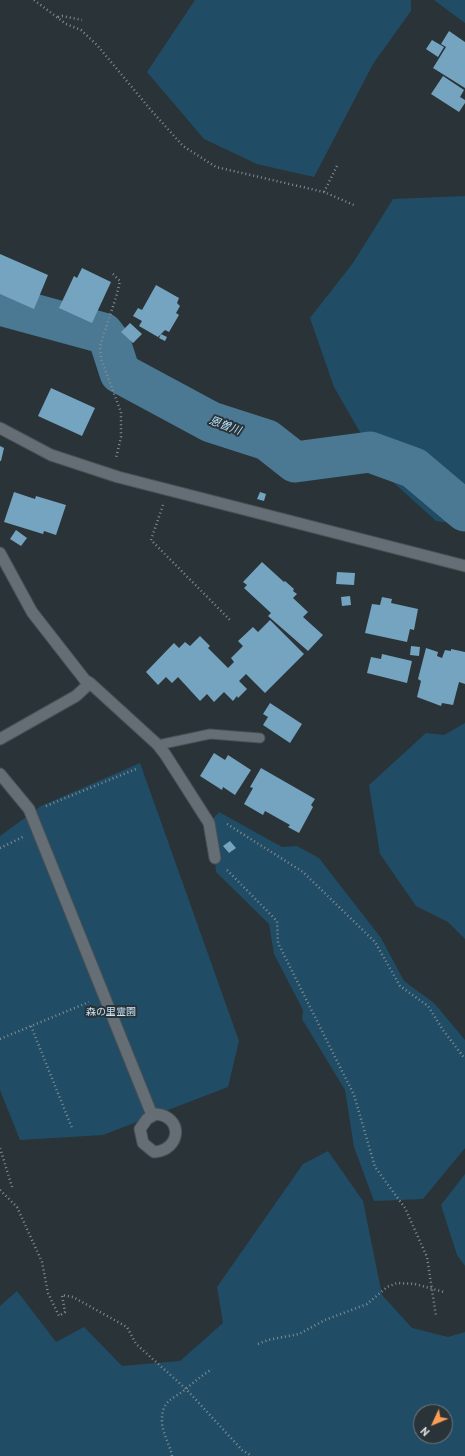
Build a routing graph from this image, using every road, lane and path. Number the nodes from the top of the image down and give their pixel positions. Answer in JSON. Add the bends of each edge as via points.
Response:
{"nodes":[{"id":1,"x":34,"y":0,"type":"edge"},
{"id":2,"x":57,"y":17,"type":"junction"},
{"id":3,"x":82,"y":20,"type":"dead end"},
{"id":4,"x":337,"y":166,"type":"dead end"},
{"id":5,"x":324,"y":192,"type":"junction"},
{"id":6,"x":356,"y":206,"type":"dead end"},
{"id":7,"x":113,"y":274,"type":"dead end"},
{"id":8,"x":0,"y":428,"type":"edge"},
{"id":9,"x":112,"y":474,"type":"junction"},
{"id":10,"x":169,"y":490,"type":"junction"},
{"id":11,"x":0,"y":553,"type":"edge"},
{"id":12,"x":465,"y":566,"type":"edge"},
{"id":13,"x":230,"y":620,"type":"dead end"},
{"id":14,"x":90,"y":683,"type":"junction"},
{"id":15,"x":260,"y":738,"type":"dead end"},
{"id":16,"x":0,"y":739,"type":"edge"},
{"id":17,"x":158,"y":745,"type":"junction"},
{"id":18,"x":136,"y":770,"type":"dead end"},
{"id":19,"x":0,"y":774,"type":"edge"},
{"id":20,"x":30,"y":812,"type":"junction"},
{"id":21,"x":226,"y":824,"type":"dead end"},
{"id":22,"x":37,"y":830,"type":"junction"},
{"id":23,"x":0,"y":848,"type":"edge"},
{"id":24,"x":215,"y":858,"type":"joint"},
{"id":25,"x":104,"y":996,"type":"junction"},
{"id":26,"x":31,"y":1026,"type":"junction"},
{"id":27,"x":0,"y":1039,"type":"edge"},
{"id":28,"x":465,"y":1059,"type":"edge"},
{"id":29,"x":152,"y":1115,"type":"dead end"},
{"id":30,"x":72,"y":1128,"type":"dead end"},
{"id":31,"x":0,"y":1148,"type":"edge"},
{"id":32,"x":12,"y":1187,"type":"dead end"},
{"id":33,"x":0,"y":1190,"type":"edge"},
{"id":34,"x":432,"y":1290,"type":"junction"},
{"id":35,"x":444,"y":1292,"type":"dead end"},
{"id":36,"x":436,"y":1316,"type":"dead end"},
{"id":37,"x":258,"y":1344,"type":"dead end"},
{"id":38,"x":212,"y":1369,"type":"dead end"},
{"id":39,"x":186,"y":1389,"type":"junction"},
{"id":40,"x":172,"y":1456,"type":"edge"},
{"id":41,"x":252,"y":1456,"type":"edge"}],
"edges":[{"from":1,"to":2,"type":"path"},
{"from":2,"to":3,"type":"path"},
{"from":2,"to":5,"type":"path","via":[[81,30],[97,45],[183,146],[216,167]]},
{"from":4,"to":5,"type":"path"},
{"from":5,"to":6,"type":"path"},
{"from":7,"to":9,"type":"path","via":[[120,281],[100,346],[101,359],[121,412],[121,437]]},
{"from":8,"to":9,"type":"street","via":[[51,455]]},
{"from":9,"to":10,"type":"street"},
{"from":10,"to":12,"type":"street"},
{"from":10,"to":13,"type":"path","via":[[151,540]]},
{"from":11,"to":14,"type":"street","via":[[32,612]]},
{"from":14,"to":16,"type":"street","via":[[76,696]]},
{"from":14,"to":17,"type":"street"},
{"from":15,"to":17,"type":"lane","via":[[210,734]]},
{"from":17,"to":24,"type":"street","via":[[209,824]]},
{"from":18,"to":20,"type":"path"},
{"from":19,"to":20,"type":"street"},
{"from":20,"to":22,"type":"street"},
{"from":21,"to":28,"type":"path","via":[[303,872],[374,942],[400,986],[428,1006],[442,1030]]},
{"from":22,"to":23,"type":"path"},
{"from":22,"to":25,"type":"street"},
{"from":24,"to":34,"type":"path","via":[[277,921],[278,943],[354,1095],[375,1167],[406,1208],[427,1257]]},
{"from":25,"to":26,"type":"path"},
{"from":25,"to":29,"type":"street"},
{"from":26,"to":27,"type":"path"},
{"from":26,"to":30,"type":"path"},
{"from":31,"to":32,"type":"path"},
{"from":33,"to":39,"type":"path","via":[[18,1208],[42,1262],[48,1293],[59,1316],[65,1312],[62,1295],[73,1297],[127,1327],[136,1344]]},
{"from":34,"to":35,"type":"path"},
{"from":34,"to":36,"type":"path"},
{"from":34,"to":37,"type":"path","via":[[415,1284],[397,1283],[387,1287],[367,1304],[325,1320],[299,1334]]},
{"from":38,"to":39,"type":"path"},
{"from":39,"to":40,"type":"path","via":[[170,1398],[164,1408],[162,1424]]},
{"from":39,"to":41,"type":"path","via":[[242,1450]]}]}
